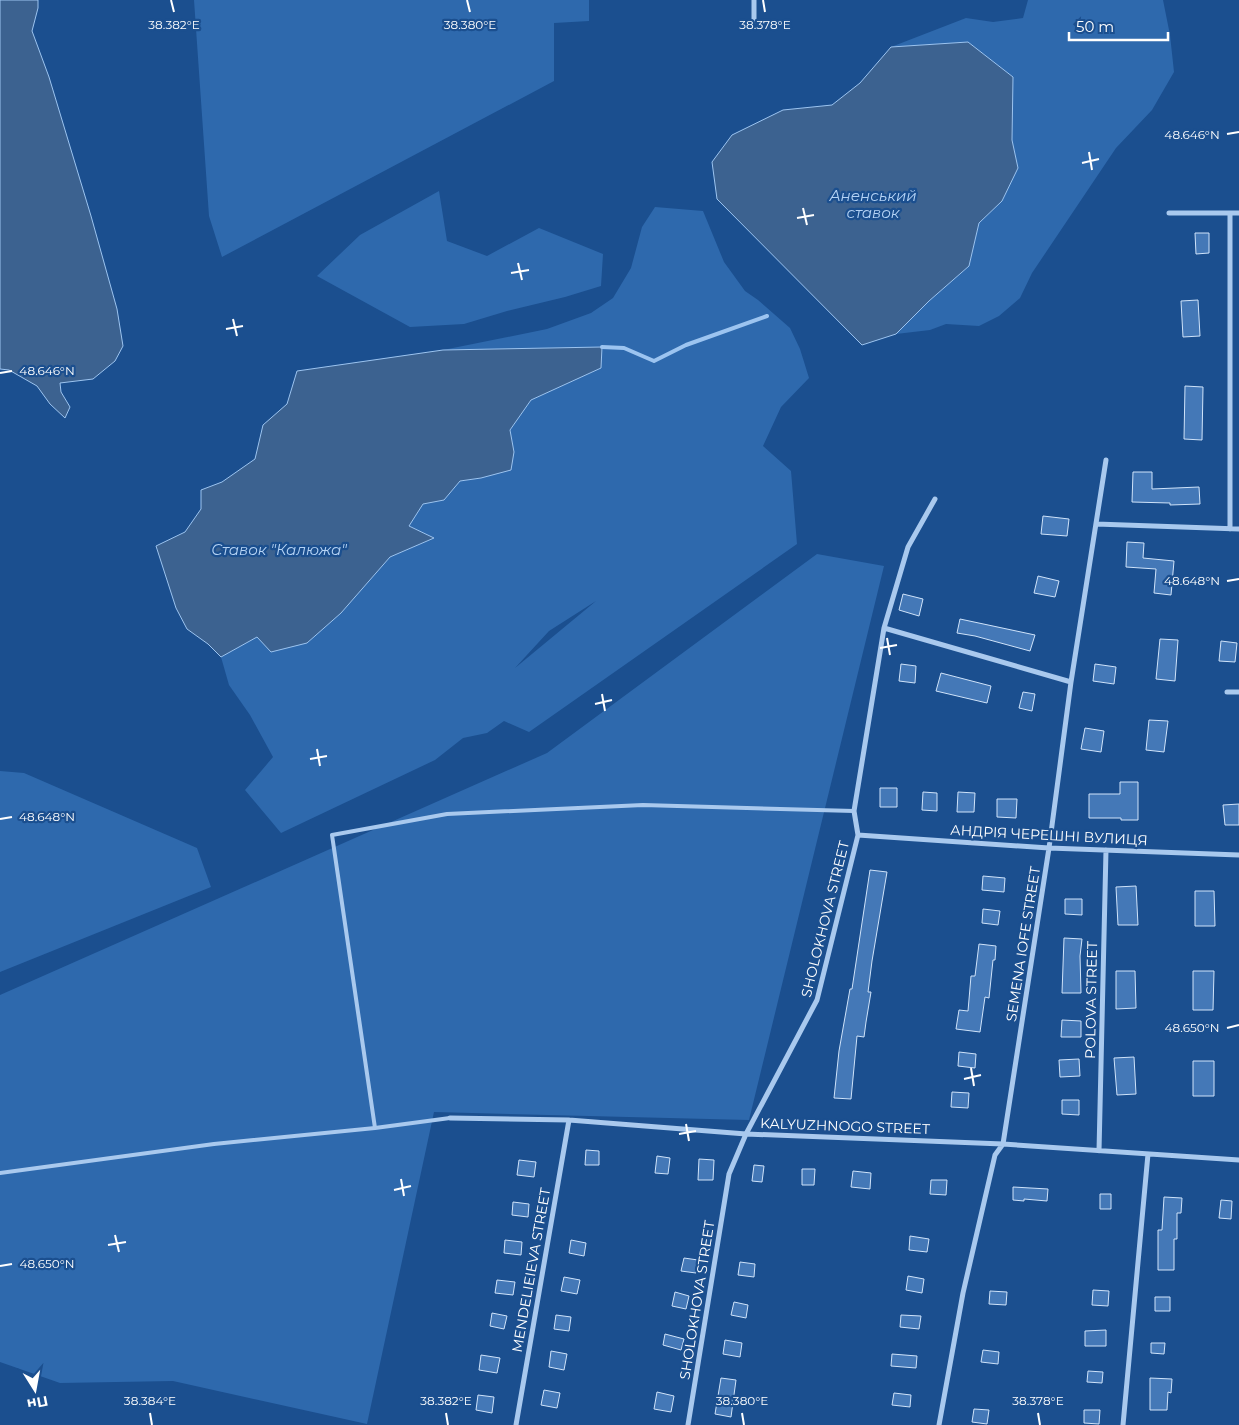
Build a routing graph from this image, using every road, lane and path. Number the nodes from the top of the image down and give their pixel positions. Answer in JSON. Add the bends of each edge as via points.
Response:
{"nodes":[{"id":1,"x":754,"y":0,"type":"edge"},
{"id":2,"x":754,"y":22,"type":"dead end"},
{"id":3,"x":1169,"y":213,"type":"dead end"},
{"id":4,"x":1230,"y":213,"type":"junction"},
{"id":5,"x":1239,"y":213,"type":"edge"},
{"id":6,"x":1106,"y":460,"type":"dead end"},
{"id":7,"x":935,"y":498,"type":"dead end"},
{"id":8,"x":1096,"y":524,"type":"junction"},
{"id":9,"x":1230,"y":529,"type":"junction"},
{"id":10,"x":1239,"y":529,"type":"edge"},
{"id":11,"x":884,"y":628,"type":"junction"},
{"id":12,"x":1071,"y":682,"type":"junction"},
{"id":13,"x":1227,"y":692,"type":"dead end"},
{"id":14,"x":1239,"y":692,"type":"edge"},
{"id":15,"x":854,"y":811,"type":"junction"},
{"id":16,"x":858,"y":835,"type":"junction"},
{"id":17,"x":1049,"y":848,"type":"junction"},
{"id":18,"x":1106,"y":850,"type":"junction"},
{"id":19,"x":1239,"y":854,"type":"edge"},
{"id":20,"x":450,"y":1118,"type":"joint"},
{"id":21,"x":569,"y":1120,"type":"junction"},
{"id":22,"x":375,"y":1128,"type":"junction"},
{"id":23,"x":746,"y":1134,"type":"junction"},
{"id":24,"x":1003,"y":1144,"type":"junction"},
{"id":25,"x":1099,"y":1151,"type":"junction"},
{"id":26,"x":1148,"y":1154,"type":"junction"},
{"id":27,"x":1239,"y":1160,"type":"edge"},
{"id":28,"x":0,"y":1173,"type":"edge"},
{"id":29,"x":516,"y":1425,"type":"edge"},
{"id":30,"x":688,"y":1425,"type":"edge"},
{"id":31,"x":939,"y":1425,"type":"edge"},
{"id":32,"x":1123,"y":1425,"type":"edge"}],
"edges":[{"from":1,"to":2,"type":"street"},
{"from":3,"to":4,"type":"street"},
{"from":4,"to":5,"type":"street"},
{"from":4,"to":9,"type":"street"},
{"from":6,"to":8,"type":"street","name":"SEMENA IOFE STREET"},
{"from":7,"to":11,"type":"street","name":"SHOLOKHOVA STREET","via":[[908,547]]},
{"from":8,"to":9,"type":"street"},
{"from":8,"to":12,"type":"street","name":"SEMENA IOFE STREET"},
{"from":9,"to":10,"type":"street"},
{"from":11,"to":12,"type":"street"},
{"from":11,"to":15,"type":"street","name":"SHOLOKHOVA STREET"},
{"from":12,"to":17,"type":"street","name":"SEMENA IOFE STREET"},
{"from":13,"to":14,"type":"street"},
{"from":15,"to":16,"type":"street","name":"SHOLOKHOVA STREET"},
{"from":15,"to":22,"type":"lane","via":[[643,805],[447,814],[332,835]]},
{"from":16,"to":17,"type":"street","name":"АНДРІЯ ЧЕРЕШНІ ВУЛИЦЯ"},
{"from":16,"to":23,"type":"street","name":"SHOLOKHOVA STREET","via":[[817,1000]]},
{"from":17,"to":18,"type":"street","name":"АНДРІЯ ЧЕРЕШНІ ВУЛИЦЯ"},
{"from":17,"to":24,"type":"street","name":"SEMENA IOFE STREET"},
{"from":18,"to":19,"type":"street","name":"АНДРІЯ ЧЕРЕШНІ ВУЛИЦЯ"},
{"from":18,"to":25,"type":"street","name":"POLOVA STREET"},
{"from":20,"to":21,"type":"street","name":"KALYUZHNOGO STREET"},
{"from":20,"to":22,"type":"lane"},
{"from":21,"to":23,"type":"street","name":"KALYUZHNOGO STREET"},
{"from":21,"to":29,"type":"street","name":"MENDELIEIEVA STREET"},
{"from":22,"to":28,"type":"lane","via":[[214,1144]]},
{"from":23,"to":24,"type":"street","name":"KALYUZHNOGO STREET"},
{"from":23,"to":30,"type":"street","name":"SHOLOKHOVA STREET","via":[[729,1174]]},
{"from":24,"to":25,"type":"street","name":"KALYUZHNOGO STREET"},
{"from":24,"to":31,"type":"street","name":"SEMENA IOFE STREET","via":[[995,1155],[963,1292]]},
{"from":25,"to":26,"type":"street","name":"KALYUZHNOGO STREET"},
{"from":26,"to":27,"type":"street","name":"KALYUZHNOGO STREET"},
{"from":26,"to":32,"type":"street"}]}
